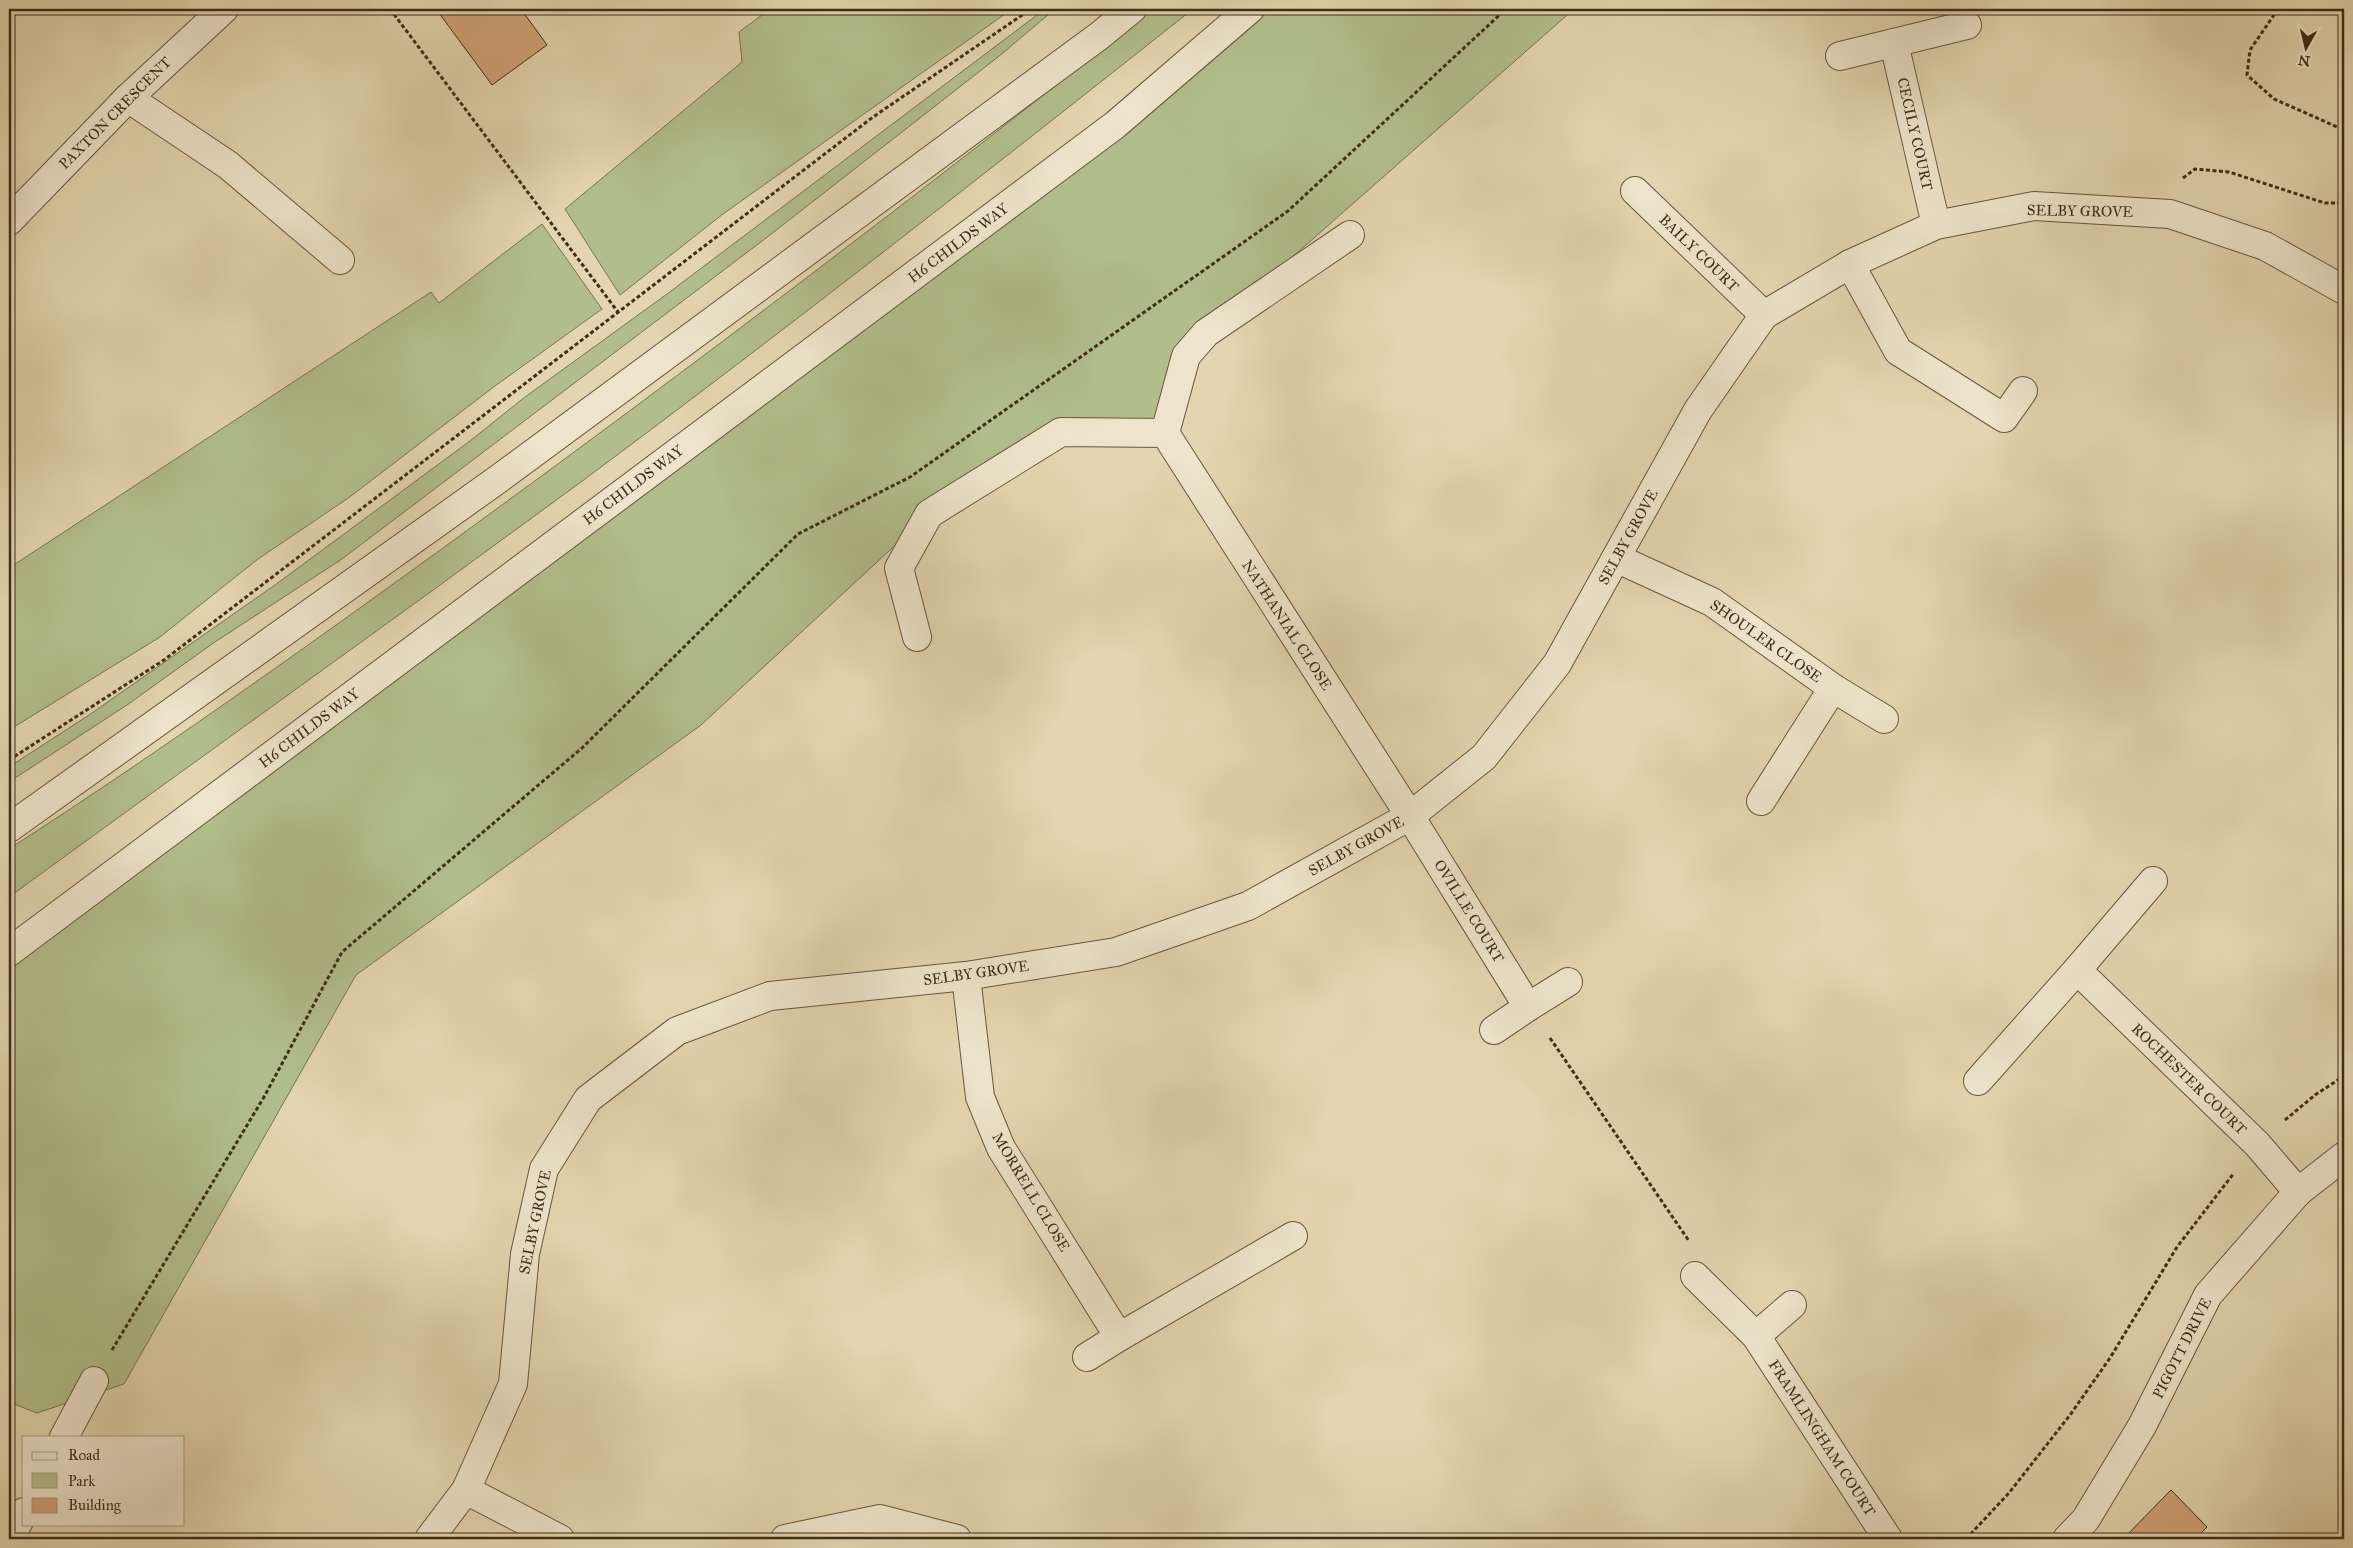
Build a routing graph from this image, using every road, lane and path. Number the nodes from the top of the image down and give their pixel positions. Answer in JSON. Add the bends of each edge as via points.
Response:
{"nodes":[{"id":1,"x":224,"y":9,"type":"edge"},
{"id":2,"x":390,"y":9,"type":"edge"},
{"id":3,"x":1031,"y":9,"type":"edge"},
{"id":4,"x":1132,"y":9,"type":"edge"},
{"id":5,"x":1250,"y":9,"type":"edge"},
{"id":6,"x":1506,"y":9,"type":"edge"},
{"id":7,"x":2278,"y":9,"type":"edge"},
{"id":8,"x":1967,"y":24,"type":"dead end"},
{"id":9,"x":1894,"y":43,"type":"junction"},
{"id":10,"x":1840,"y":56,"type":"dead end"},
{"id":11,"x":128,"y":98,"type":"junction"},
{"id":12,"x":2344,"y":130,"type":"edge"},
{"id":13,"x":1635,"y":191,"type":"dead end"},
{"id":14,"x":2344,"y":203,"type":"edge"},
{"id":15,"x":2170,"y":214,"type":"junction"},
{"id":16,"x":9,"y":220,"type":"edge"},
{"id":17,"x":1936,"y":225,"type":"junction"},
{"id":18,"x":1350,"y":235,"type":"dead end"},
{"id":19,"x":340,"y":260,"type":"dead end"},
{"id":20,"x":1850,"y":264,"type":"junction"},
{"id":21,"x":2344,"y":290,"type":"edge"},
{"id":22,"x":618,"y":312,"type":"junction"},
{"id":23,"x":1764,"y":316,"type":"junction"},
{"id":24,"x":2023,"y":391,"type":"dead end"},
{"id":25,"x":1165,"y":433,"type":"junction"},
{"id":26,"x":1616,"y":558,"type":"junction"},
{"id":27,"x":918,"y":637,"type":"dead end"},
{"id":28,"x":1833,"y":688,"type":"junction"},
{"id":29,"x":1884,"y":719,"type":"dead end"},
{"id":30,"x":9,"y":760,"type":"edge"},
{"id":31,"x":1761,"y":801,"type":"dead end"},
{"id":32,"x":1410,"y":816,"type":"junction"},
{"id":33,"x":9,"y":828,"type":"edge"},
{"id":34,"x":2153,"y":881,"type":"dead end"},
{"id":35,"x":9,"y":952,"type":"edge"},
{"id":36,"x":2077,"y":970,"type":"junction"},
{"id":37,"x":966,"y":976,"type":"junction"},
{"id":38,"x":1568,"y":982,"type":"dead end"},
{"id":39,"x":1528,"y":1007,"type":"junction"},
{"id":40,"x":1494,"y":1030,"type":"dead end"},
{"id":41,"x":2344,"y":1076,"type":"edge"},
{"id":42,"x":1978,"y":1081,"type":"dead end"},
{"id":43,"x":2256,"y":1144,"type":"junction"},
{"id":44,"x":2344,"y":1156,"type":"edge"},
{"id":45,"x":2298,"y":1192,"type":"junction"},
{"id":46,"x":1293,"y":1236,"type":"dead end"},
{"id":47,"x":1695,"y":1276,"type":"joint"},
{"id":48,"x":1792,"y":1305,"type":"dead end"},
{"id":49,"x":1756,"y":1336,"type":"junction"},
{"id":50,"x":1119,"y":1337,"type":"junction"},
{"id":51,"x":1087,"y":1357,"type":"dead end"},
{"id":52,"x":94,"y":1380,"type":"joint"},
{"id":53,"x":65,"y":1436,"type":"edge"},
{"id":54,"x":466,"y":1490,"type":"junction"},
{"id":55,"x":22,"y":1516,"type":"edge"},
{"id":56,"x":9,"y":1539,"type":"edge"},
{"id":57,"x":429,"y":1539,"type":"edge"},
{"id":58,"x":560,"y":1539,"type":"edge"},
{"id":59,"x":785,"y":1539,"type":"edge"},
{"id":60,"x":957,"y":1539,"type":"edge"},
{"id":61,"x":1888,"y":1539,"type":"edge"},
{"id":62,"x":1966,"y":1539,"type":"edge"},
{"id":63,"x":2067,"y":1539,"type":"edge"}],
"edges":[{"from":1,"to":11,"type":"street","name":"PAXTON CRESCENT"},
{"from":2,"to":22,"type":"path"},
{"from":3,"to":22,"type":"path","via":[[873,117]]},
{"from":4,"to":33,"type":"street","via":[[497,480]]},
{"from":5,"to":35,"type":"street","name":"H6 CHILDS WAY","via":[[1107,131]]},
{"from":6,"to":52,"type":"path","via":[[1288,211],[910,477],[798,534],[582,748],[342,952],[264,1097]]},
{"from":7,"to":12,"type":"path","via":[[2250,50],[2247,75],[2274,99]]},
{"from":8,"to":9,"type":"street"},
{"from":9,"to":10,"type":"street"},
{"from":9,"to":17,"type":"street","name":"CECILY COURT"},
{"from":11,"to":16,"type":"street","name":"PAXTON CRESCENT"},
{"from":11,"to":19,"type":"street","via":[[228,165]]},
{"from":13,"to":23,"type":"street","name":"BAILY COURT"},
{"from":14,"to":15,"type":"path","via":[[2325,203],[2229,172],[2194,169],[2179,181]]},
{"from":15,"to":17,"type":"street","name":"SELBY GROVE","via":[[2034,206]]},
{"from":15,"to":21,"type":"street","name":"SELBY GROVE","via":[[2265,246]]},
{"from":17,"to":20,"type":"street","name":"SELBY GROVE"},
{"from":18,"to":25,"type":"street","via":[[1206,333],[1186,356]]},
{"from":20,"to":23,"type":"street","name":"SELBY GROVE"},
{"from":20,"to":24,"type":"street","via":[[1898,352],[2004,418]]},
{"from":22,"to":30,"type":"path","via":[[164,660]]},
{"from":23,"to":26,"type":"street","name":"SELBY GROVE","via":[[1698,410]]},
{"from":25,"to":27,"type":"street","via":[[1062,432],[929,514],[899,568]]},
{"from":25,"to":32,"type":"street","name":"NATHANIAL CLOSE"},
{"from":26,"to":28,"type":"street","name":"SHOULER CLOSE","via":[[1712,602]]},
{"from":26,"to":32,"type":"street","name":"SELBY GROVE","via":[[1556,664],[1484,757]]},
{"from":28,"to":29,"type":"street","name":"SHOULER CLOSE"},
{"from":28,"to":31,"type":"street","name":"SHOULER CLOSE"},
{"from":32,"to":37,"type":"street","name":"SELBY GROVE","via":[[1248,906],[1116,952]]},
{"from":32,"to":39,"type":"street","name":"OVILLE COURT"},
{"from":34,"to":36,"type":"street"},
{"from":36,"to":42,"type":"street"},
{"from":36,"to":43,"type":"street","name":"ROCHESTER COURT"},
{"from":37,"to":50,"type":"street","name":"MORRELL CLOSE","via":[[980,1097],[1001,1148]]},
{"from":37,"to":54,"type":"street","name":"SELBY GROVE","via":[[770,996],[677,1031],[588,1099],[544,1169],[525,1254],[513,1384]]},
{"from":38,"to":39,"type":"street"},
{"from":39,"to":40,"type":"street"},
{"from":39,"to":47,"type":"path","via":[[1692,1245]]},
{"from":41,"to":43,"type":"path","via":[[2315,1095]]},
{"from":43,"to":45,"type":"street","name":"ROCHESTER COURT"},
{"from":43,"to":62,"type":"path","via":[[2177,1248],[2110,1358],[2070,1415],[2010,1493]]},
{"from":44,"to":45,"type":"street","name":"PIGOTT DRIVE"},
{"from":45,"to":63,"type":"street","name":"PIGOTT DRIVE","via":[[2208,1295],[2142,1426],[2086,1519]]},
{"from":46,"to":50,"type":"street"},
{"from":47,"to":49,"type":"street","name":"FRAMLINGHAM COURT"},
{"from":48,"to":49,"type":"street"},
{"from":49,"to":61,"type":"street","name":"FRAMLINGHAM COURT"},
{"from":50,"to":51,"type":"street"},
{"from":52,"to":53,"type":"street"},
{"from":54,"to":57,"type":"street","name":"SELBY GROVE"},
{"from":54,"to":58,"type":"street"},
{"from":55,"to":56,"type":"street"},
{"from":59,"to":60,"type":"street","via":[[880,1519]]}]}
